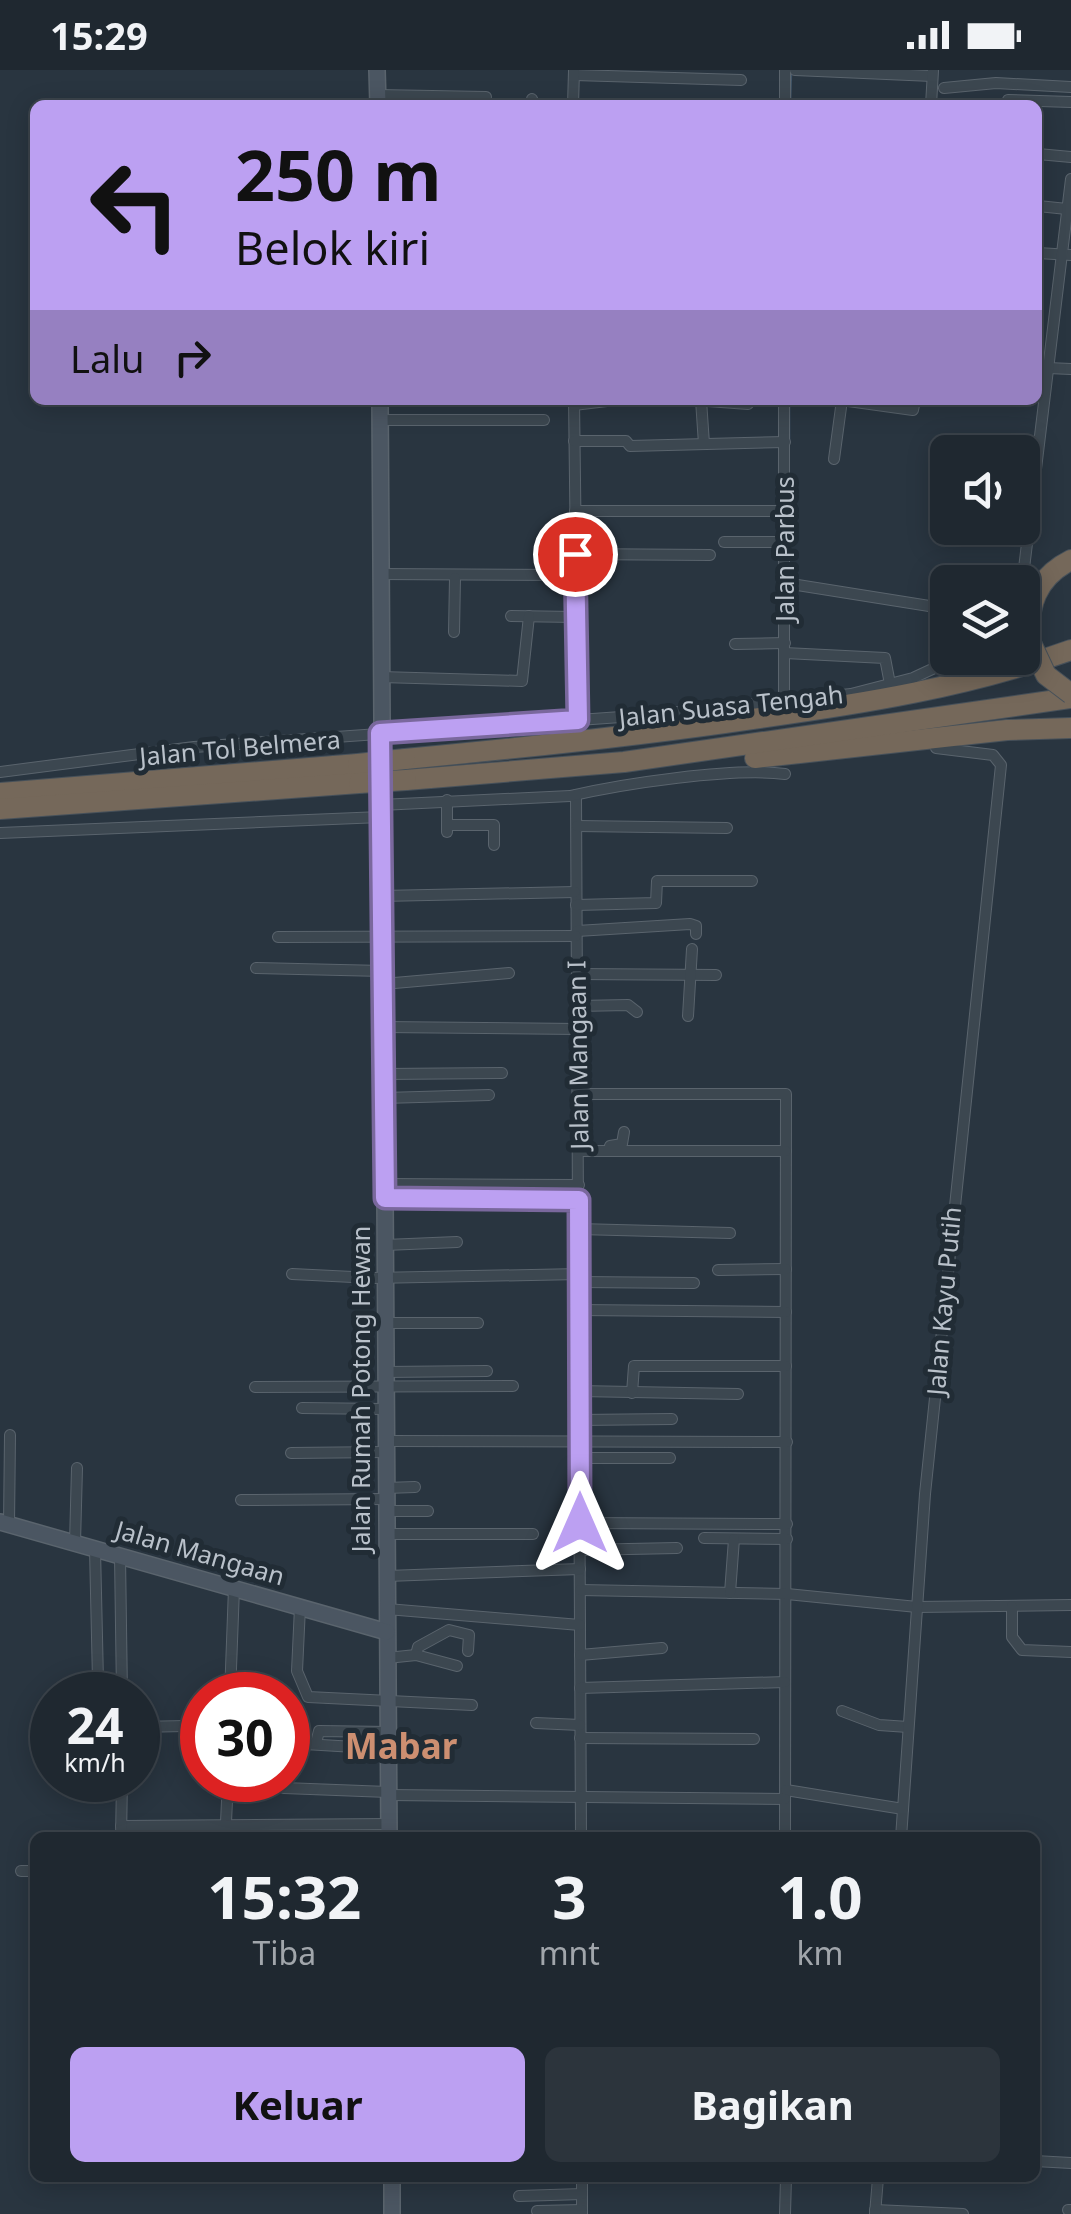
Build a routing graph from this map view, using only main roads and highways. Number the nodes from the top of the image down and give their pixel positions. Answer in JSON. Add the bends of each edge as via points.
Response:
{"nodes":[{"id":1,"x":1071,"y":560,"type":"edge"},
{"id":2,"x":1071,"y":650,"type":"edge"},
{"id":3,"x":1071,"y":684,"type":"edge"},
{"id":4,"x":1071,"y":696,"type":"edge"},
{"id":5,"x":1071,"y":716,"type":"edge"},
{"id":6,"x":1071,"y":728,"type":"edge"},
{"id":7,"x":603,"y":740,"type":"junction"},
{"id":8,"x":826,"y":750,"type":"junction"},
{"id":9,"x":593,"y":765,"type":"junction"},
{"id":10,"x":406,"y":770,"type":"junction"},
{"id":11,"x":359,"y":773,"type":"junction"},
{"id":12,"x":0,"y":793,"type":"edge"},
{"id":13,"x":0,"y":808,"type":"edge"}],
"edges":[{"from":1,"to":4,"type":"highway","bridge":true,"via":[[1041,584],[1029,618],[1039,664]]},
{"from":2,"to":7,"type":"highway","via":[[930,691]]},
{"from":3,"to":7,"type":"highway","via":[[812,724]]},
{"from":4,"to":9,"type":"highway"},
{"from":5,"to":8,"type":"highway"},
{"from":6,"to":8,"type":"highway"},
{"from":7,"to":10,"type":"highway","name":"Jalan Tol Belmera"},
{"from":8,"to":9,"type":"highway"},
{"from":9,"to":10,"type":"highway","name":"Jalan Tol Belmera"},
{"from":10,"to":11,"type":"highway","name":"Jalan Tol Belmera","bridge":true},
{"from":11,"to":12,"type":"highway","name":"Jalan Tol Belmera"},
{"from":11,"to":13,"type":"highway","name":"Jalan Tol Belmera"}]}
